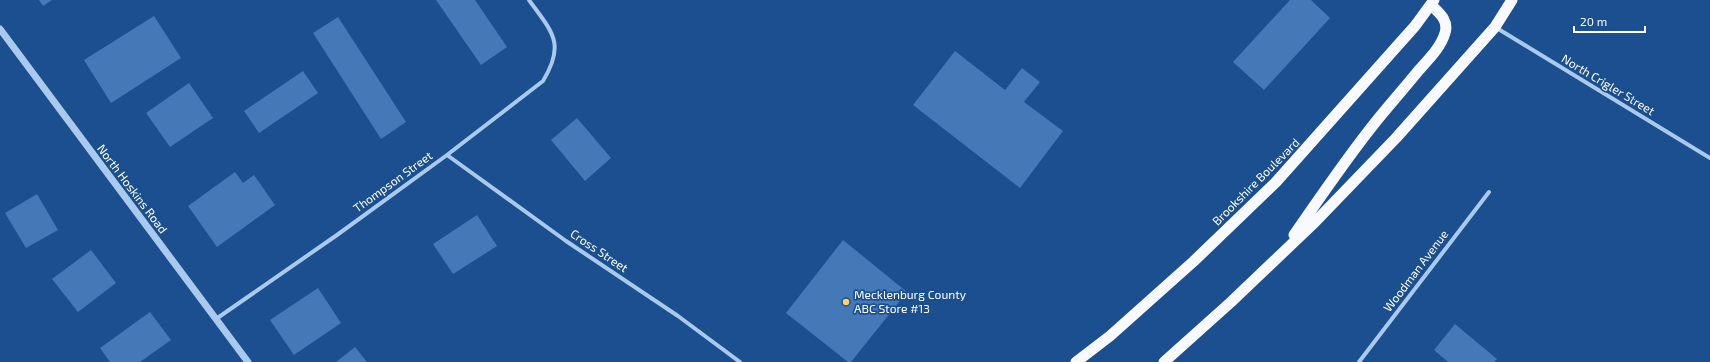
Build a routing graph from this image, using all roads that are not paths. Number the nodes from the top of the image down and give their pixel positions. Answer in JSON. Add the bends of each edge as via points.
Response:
{"nodes":[{"id":1,"x":529,"y":0,"type":"edge"},
{"id":2,"x":1512,"y":0,"type":"edge"},
{"id":3,"x":1433,"y":3,"type":"edge"},
{"id":4,"x":1495,"y":27,"type":"junction"},
{"id":5,"x":0,"y":30,"type":"edge"},
{"id":6,"x":447,"y":155,"type":"junction"},
{"id":7,"x":1710,"y":158,"type":"edge"},
{"id":8,"x":1489,"y":192,"type":"dead end"},
{"id":9,"x":1280,"y":255,"type":"junction"},
{"id":10,"x":215,"y":320,"type":"junction"},
{"id":11,"x":248,"y":362,"type":"edge"},
{"id":12,"x":740,"y":362,"type":"edge"},
{"id":13,"x":1076,"y":362,"type":"edge"},
{"id":14,"x":1164,"y":362,"type":"edge"},
{"id":15,"x":1359,"y":362,"type":"edge"}],
"edges":[{"from":1,"to":6,"type":"street","name":"Thompson Street","via":[[554,39],[555,54],[552,65],[543,81]]},
{"from":2,"to":4,"type":"highway"},
{"from":3,"to":9,"type":"highway","via":[[1445,20],[1446,32],[1442,41],[1377,120]]},
{"from":3,"to":13,"type":"highway","name":"Brookshire Boulevard","via":[[1371,77],[1276,182],[1194,261]]},
{"from":4,"to":7,"type":"street","name":"North Crigler Street"},
{"from":4,"to":9,"type":"highway","via":[[1396,138]]},
{"from":5,"to":10,"type":"street","name":"North Hoskins Road"},
{"from":6,"to":10,"type":"street","name":"Thompson Street"},
{"from":6,"to":12,"type":"street","name":"Cross Street"},
{"from":8,"to":15,"type":"street","name":"Woodman Avenue"},
{"from":9,"to":14,"type":"highway"},
{"from":10,"to":11,"type":"street","name":"North Hoskins Road"}]}
